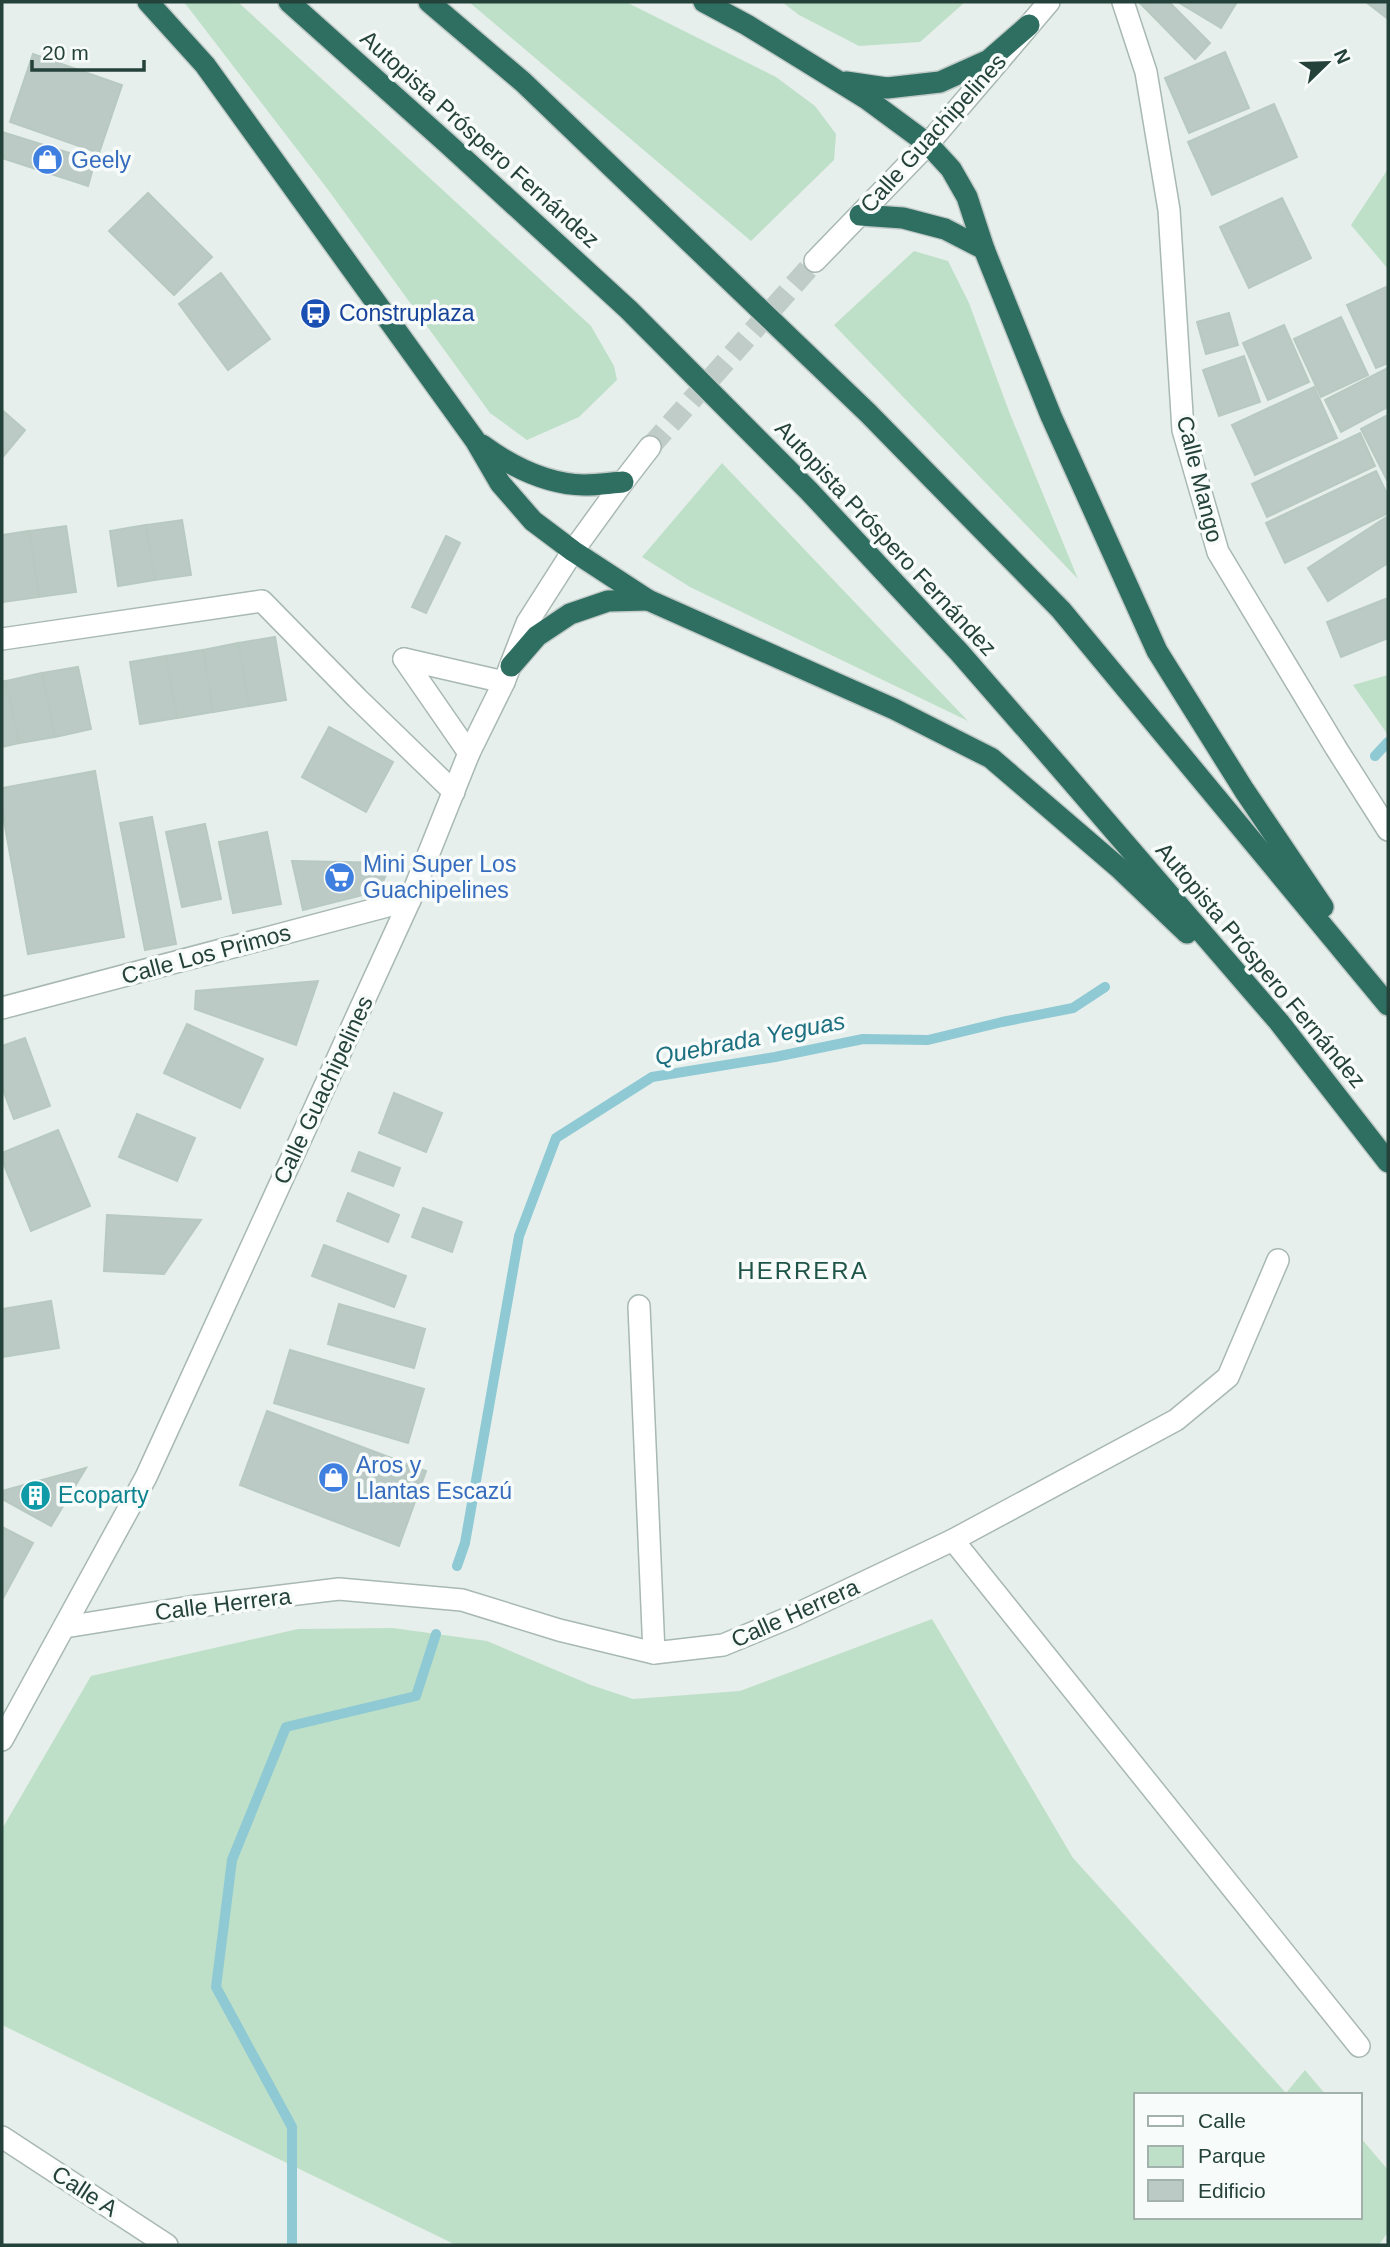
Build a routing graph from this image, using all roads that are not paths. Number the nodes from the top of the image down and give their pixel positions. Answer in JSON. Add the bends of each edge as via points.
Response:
{"nodes":[{"id":1,"x":148,"y":2,"type":"edge"},
{"id":2,"x":289,"y":2,"type":"edge"},
{"id":3,"x":429,"y":2,"type":"edge"},
{"id":4,"x":704,"y":2,"type":"edge"},
{"id":5,"x":1049,"y":2,"type":"edge"},
{"id":6,"x":1123,"y":2,"type":"edge"},
{"id":7,"x":1029,"y":24,"type":"junction"},
{"id":8,"x":834,"y":80,"type":"junction"},
{"id":9,"x":928,"y":144,"type":"junction"},
{"id":10,"x":860,"y":215,"type":"junction"},
{"id":11,"x":984,"y":249,"type":"junction"},
{"id":12,"x":815,"y":261,"type":"tunnel mouth"},
{"id":13,"x":475,"y":440,"type":"junction"},
{"id":14,"x":650,"y":447,"type":"tunnel mouth"},
{"id":15,"x":623,"y":482,"type":"junction"},
{"id":16,"x":573,"y":551,"type":"junction"},
{"id":17,"x":648,"y":600,"type":"junction"},
{"id":18,"x":2,"y":639,"type":"edge"},
{"id":19,"x":507,"y":674,"type":"junction"},
{"id":20,"x":469,"y":753,"type":"junction"},
{"id":21,"x":454,"y":792,"type":"junction"},
{"id":22,"x":1388,"y":830,"type":"edge"},
{"id":23,"x":410,"y":900,"type":"junction"},
{"id":24,"x":1388,"y":1005,"type":"edge"},
{"id":25,"x":2,"y":1007,"type":"edge"},
{"id":26,"x":1279,"y":1023,"type":"junction"},
{"id":27,"x":1388,"y":1162,"type":"edge"},
{"id":28,"x":1279,"y":1260,"type":"dead end"},
{"id":29,"x":639,"y":1306,"type":"dead end"},
{"id":30,"x":953,"y":1540,"type":"junction"},
{"id":31,"x":65,"y":1627,"type":"junction"},
{"id":32,"x":654,"y":1653,"type":"junction"},
{"id":33,"x":2,"y":1740,"type":"edge"},
{"id":34,"x":1359,"y":2046,"type":"dead end"},
{"id":35,"x":2,"y":2137,"type":"edge"},
{"id":36,"x":167,"y":2245,"type":"edge"}],
"edges":[{"from":1,"to":13,"type":"highway","via":[[205,65]]},
{"from":2,"to":26,"type":"highway","name":"Autopista Próspero Fernández","via":[[629,310],[809,491],[984,681]]},
{"from":3,"to":24,"type":"highway","via":[[523,82],[849,394],[1061,610]]},
{"from":4,"to":8,"type":"highway"},
{"from":5,"to":7,"type":"street","name":"Calle Guachipelines"},
{"from":6,"to":22,"type":"street","name":"Calle Mango","via":[[1146,72],[1168,210],[1183,430],[1218,552]]},
{"from":7,"to":8,"type":"highway","via":[[989,60],[940,82],[887,88]]},
{"from":7,"to":9,"type":"street","name":"Calle Guachipelines"},
{"from":8,"to":9,"type":"highway"},
{"from":9,"to":10,"type":"street","name":"Calle Guachipelines"},
{"from":9,"to":11,"type":"highway","via":[[951,169],[967,197]]},
{"from":10,"to":11,"type":"highway","via":[[924,223]]},
{"from":10,"to":12,"type":"street","name":"Calle Guachipelines"},
{"from":11,"to":24,"type":"highway","via":[[1051,416],[1157,651]]},
{"from":13,"to":15,"type":"highway","via":[[507,463],[544,478],[583,485]]},
{"from":13,"to":16,"type":"highway","via":[[500,483],[533,521]]},
{"from":14,"to":15,"type":"street","name":"Calle Guachipelines"},
{"from":15,"to":16,"type":"street","name":"Calle Guachipelines"},
{"from":16,"to":17,"type":"highway"},
{"from":16,"to":19,"type":"street","name":"Calle Guachipelines","via":[[527,623]]},
{"from":17,"to":19,"type":"highway","via":[[608,601],[570,614],[537,636]]},
{"from":17,"to":26,"type":"highway","via":[[894,709],[991,758],[1119,868]]},
{"from":18,"to":21,"type":"street","via":[[262,601]]},
{"from":19,"to":20,"type":"street","name":"Calle Guachipelines"},
{"from":19,"to":20,"type":"street","via":[[404,659]]},
{"from":20,"to":21,"type":"street","name":"Calle Guachipelines"},
{"from":21,"to":23,"type":"street","name":"Calle Guachipelines"},
{"from":23,"to":25,"type":"street","name":"Calle Los Primos"},
{"from":23,"to":31,"type":"street","name":"Calle Guachipelines","via":[[146,1477]]},
{"from":26,"to":27,"type":"highway","name":"Autopista Próspero Fernández"},
{"from":28,"to":30,"type":"street","name":"Calle Herrera","via":[[1228,1377],[1176,1420]]},
{"from":29,"to":32,"type":"street"},
{"from":30,"to":32,"type":"street","name":"Calle Herrera","via":[[723,1645]]},
{"from":30,"to":34,"type":"street"},
{"from":31,"to":32,"type":"street","name":"Calle Herrera","via":[[339,1589],[463,1600]]},
{"from":31,"to":33,"type":"street","name":"Calle Guachipelines"},
{"from":35,"to":36,"type":"street","name":"Calle A"}]}
